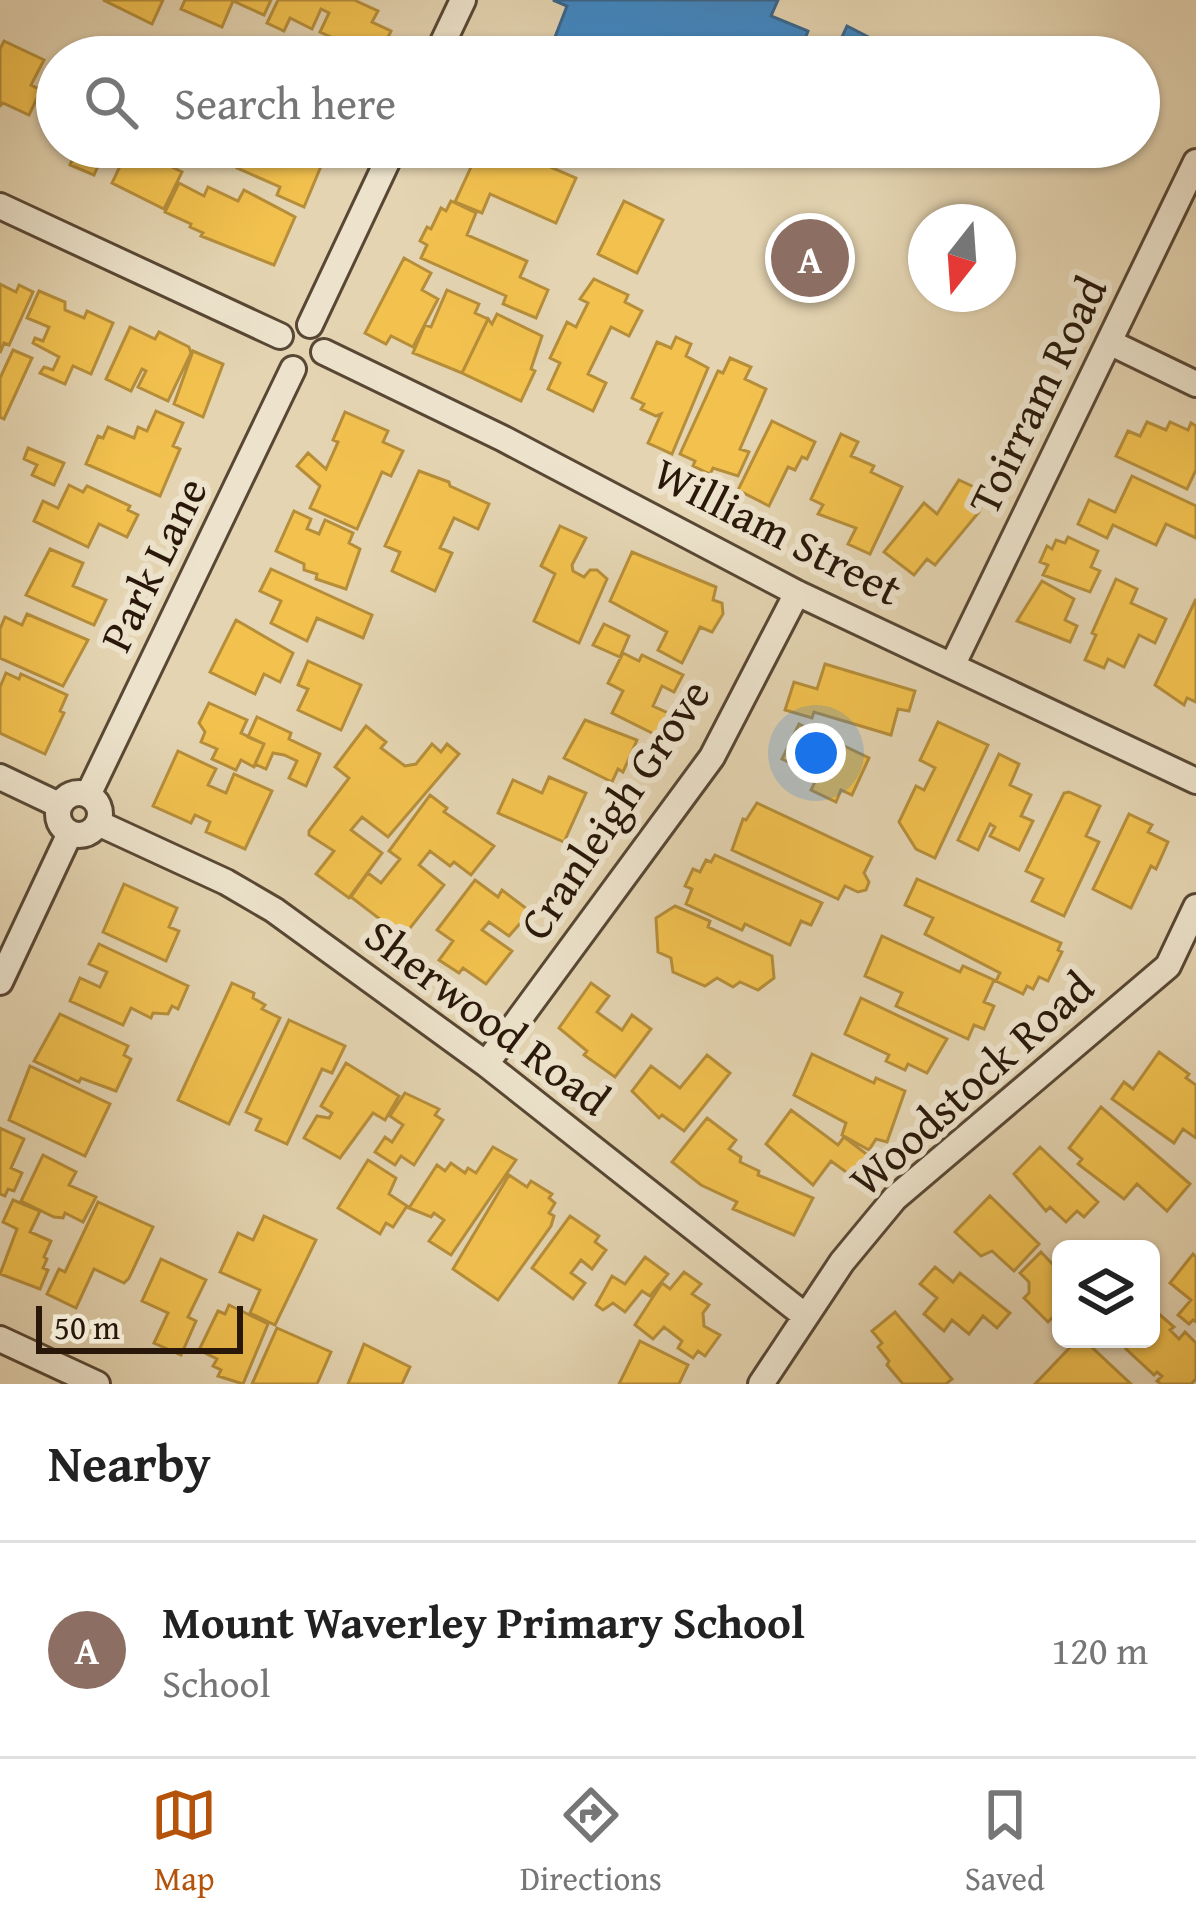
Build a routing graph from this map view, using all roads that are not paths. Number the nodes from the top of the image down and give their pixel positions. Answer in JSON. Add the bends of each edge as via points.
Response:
{"nodes":[{"id":1,"x":463,"y":0,"type":"edge"},
{"id":2,"x":446,"y":36,"type":"edge"},
{"id":3,"x":1196,"y":162,"type":"edge"},
{"id":4,"x":384,"y":168,"type":"edge"},
{"id":5,"x":0,"y":206,"type":"edge"},
{"id":6,"x":310,"y":326,"type":"junction"},
{"id":7,"x":280,"y":336,"type":"junction"},
{"id":8,"x":1109,"y":342,"type":"junction"},
{"id":9,"x":324,"y":352,"type":"junction"},
{"id":10,"x":292,"y":369,"type":"junction"},
{"id":11,"x":1196,"y":384,"type":"edge"},
{"id":12,"x":797,"y":592,"type":"junction"},
{"id":13,"x":953,"y":664,"type":"junction"},
{"id":14,"x":0,"y":777,"type":"edge"},
{"id":15,"x":1196,"y":781,"type":"edge"},
{"id":16,"x":88,"y":795,"type":"junction"},
{"id":17,"x":59,"y":805,"type":"junction"},
{"id":18,"x":98,"y":824,"type":"junction"},
{"id":19,"x":70,"y":833,"type":"junction"},
{"id":20,"x":1196,"y":907,"type":"edge"},
{"id":21,"x":0,"y":982,"type":"edge"},
{"id":22,"x":486,"y":1064,"type":"junction"},
{"id":23,"x":804,"y":1315,"type":"junction"},
{"id":24,"x":0,"y":1339,"type":"edge"},
{"id":25,"x":97,"y":1384,"type":"edge"},
{"id":26,"x":761,"y":1384,"type":"edge"}],
"edges":[{"from":1,"to":2,"type":"street"},
{"from":3,"to":8,"type":"street","name":"Toirram Road"},
{"from":4,"to":6,"type":"street"},
{"from":5,"to":7,"type":"street"},
{"from":6,"to":7,"type":"street","via":[[292,325]]},
{"from":6,"to":9,"type":"street"},
{"from":7,"to":10,"type":"street","via":[[280,358]]},
{"from":8,"to":11,"type":"street"},
{"from":8,"to":13,"type":"street","name":"Toirram Road"},
{"from":9,"to":10,"type":"street","via":[[310,368]]},
{"from":9,"to":12,"type":"street","name":"William Street"},
{"from":10,"to":16,"type":"street","name":"Park Lane"},
{"from":12,"to":13,"type":"street","name":"William Street"},
{"from":12,"to":22,"type":"street","name":"Cranleigh Grove","via":[[712,757]]},
{"from":13,"to":15,"type":"street","name":"William Street"},
{"from":14,"to":17,"type":"street"},
{"from":16,"to":17,"type":"street","via":[[71,794]]},
{"from":16,"to":18,"type":"street","via":[[99,807]]},
{"from":17,"to":19,"type":"street"},
{"from":18,"to":19,"type":"street"},
{"from":18,"to":22,"type":"street","name":"Sherwood Road","via":[[274,910]]},
{"from":19,"to":21,"type":"street"},
{"from":20,"to":23,"type":"street","name":"Woodstock Road","via":[[1168,966],[896,1198]]},
{"from":22,"to":23,"type":"street","name":"Sherwood Road"},
{"from":23,"to":26,"type":"street","name":"Woodstock Road"},
{"from":24,"to":25,"type":"street"}]}
